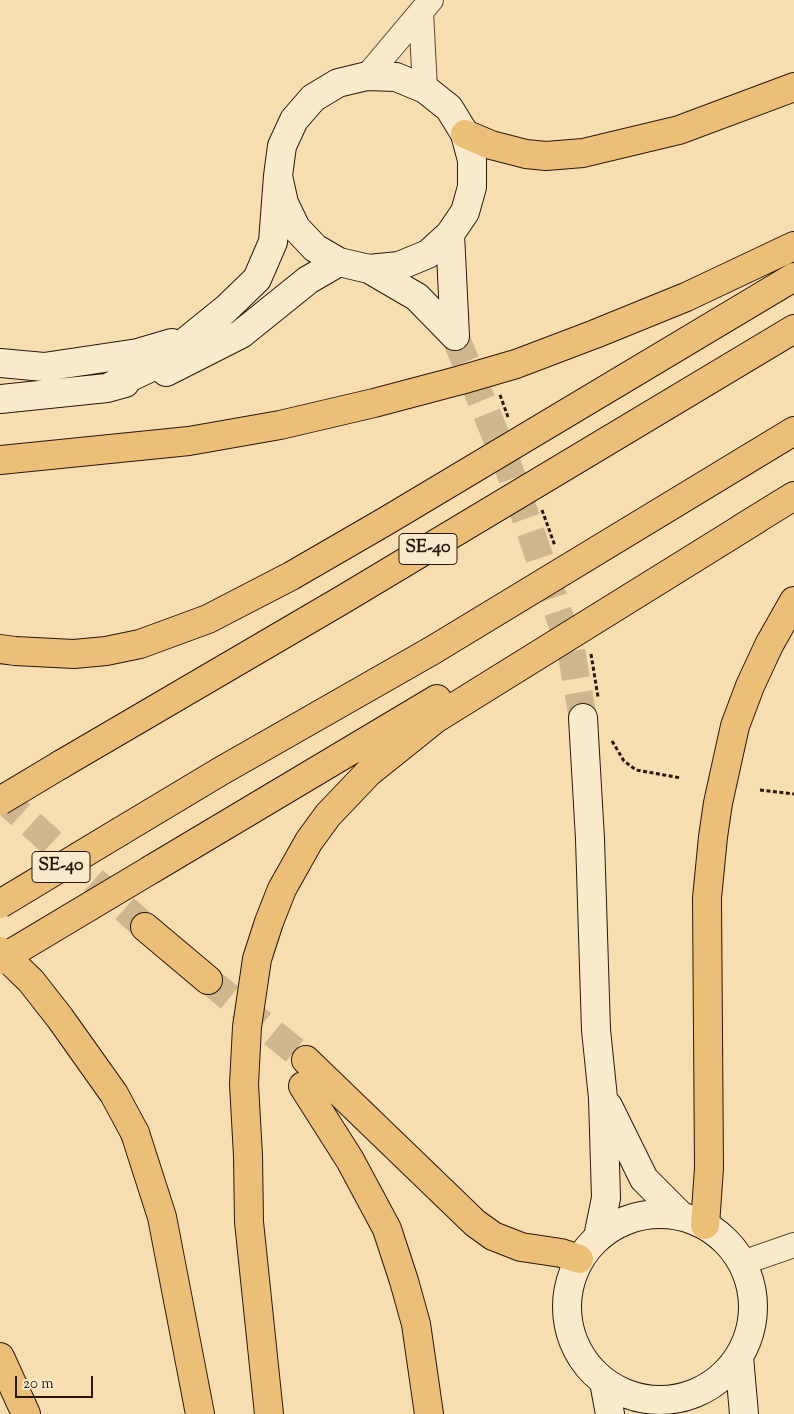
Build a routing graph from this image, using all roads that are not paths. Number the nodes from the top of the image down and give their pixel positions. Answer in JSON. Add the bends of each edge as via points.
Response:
{"nodes":[{"id":1,"x":426,"y":6,"type":"edge"},
{"id":2,"x":366,"y":76,"type":"junction"},
{"id":3,"x":794,"y":87,"type":"edge"},
{"id":4,"x":425,"y":88,"type":"junction"},
{"id":5,"x":465,"y":134,"type":"junction"},
{"id":6,"x":278,"y":176,"type":"junction"},
{"id":7,"x":450,"y":234,"type":"junction"},
{"id":8,"x":794,"y":246,"type":"edge"},
{"id":9,"x":339,"y":262,"type":"junction"},
{"id":10,"x":369,"y":269,"type":"junction"},
{"id":11,"x":794,"y":277,"type":"edge"},
{"id":12,"x":794,"y":329,"type":"edge"},
{"id":13,"x":190,"y":338,"type":"junction"},
{"id":14,"x":0,"y":363,"type":"edge"},
{"id":15,"x":106,"y":388,"type":"junction"},
{"id":16,"x":0,"y":398,"type":"edge"},
{"id":17,"x":794,"y":431,"type":"edge"},
{"id":18,"x":0,"y":460,"type":"edge"},
{"id":19,"x":794,"y":496,"type":"edge"},
{"id":20,"x":757,"y":519,"type":"junction"},
{"id":21,"x":794,"y":602,"type":"edge"},
{"id":22,"x":0,"y":649,"type":"edge"},
{"id":23,"x":583,"y":718,"type":"tunnel mouth"},
{"id":24,"x":0,"y":800,"type":"edge"},
{"id":25,"x":0,"y":904,"type":"edge"},
{"id":26,"x":145,"y":927,"type":"tunnel mouth"},
{"id":27,"x":0,"y":951,"type":"edge"},
{"id":28,"x":0,"y":960,"type":"edge"},
{"id":29,"x":208,"y":980,"type":"tunnel mouth"},
{"id":30,"x":306,"y":1060,"type":"tunnel mouth"},
{"id":31,"x":303,"y":1086,"type":"tunnel mouth"},
{"id":32,"x":603,"y":1098,"type":"junction"},
{"id":33,"x":693,"y":1221,"type":"junction"},
{"id":34,"x":598,"y":1236,"type":"junction"},
{"id":35,"x":794,"y":1245,"type":"edge"},
{"id":36,"x":579,"y":1259,"type":"junction"},
{"id":37,"x":742,"y":1263,"type":"junction"},
{"id":38,"x":0,"y":1357,"type":"edge"},
{"id":39,"x":739,"y":1358,"type":"junction"},
{"id":40,"x":604,"y":1382,"type":"junction"},
{"id":41,"x":679,"y":1405,"type":"edge"},
{"id":42,"x":26,"y":1414,"type":"edge"},
{"id":43,"x":200,"y":1414,"type":"edge"},
{"id":44,"x":268,"y":1414,"type":"edge"},
{"id":45,"x":429,"y":1414,"type":"edge"},
{"id":46,"x":610,"y":1414,"type":"edge"},
{"id":47,"x":744,"y":1414,"type":"edge"}],
"edges":[{"from":1,"to":2,"type":"street"},
{"from":1,"to":4,"type":"street"},
{"from":2,"to":4,"type":"street","via":[[396,76]]},
{"from":2,"to":6,"type":"street","via":[[338,83],[313,98],[300,112],[282,146]]},
{"from":3,"to":5,"type":"highway","via":[[679,130],[583,153],[526,154]]},
{"from":4,"to":5,"type":"street","via":[[449,108]]},
{"from":5,"to":7,"type":"street","via":[[472,160],[472,186],[465,212]]},
{"from":6,"to":9,"type":"street","via":[[284,203],[296,228],[315,248]]},
{"from":6,"to":13,"type":"street","via":[[273,242],[257,279]]},
{"from":7,"to":10,"type":"street","via":[[428,254],[399,266]]},
{"from":7,"to":10,"type":"street","via":[[455,336],[416,297]]},
{"from":8,"to":18,"type":"highway","via":[[686,297],[595,334],[516,364],[444,385],[355,408],[189,441]]},
{"from":9,"to":10,"type":"street"},
{"from":9,"to":15,"type":"street","via":[[308,280],[241,334],[161,374]]},
{"from":11,"to":22,"type":"highway","via":[[291,576],[208,619],[140,644],[106,651],[74,654]]},
{"from":12,"to":24,"type":"highway","number":"SE-40","bridge":true},
{"from":13,"to":14,"type":"street","via":[[138,353],[44,367]]},
{"from":13,"to":15,"type":"street","via":[[158,364]]},
{"from":15,"to":16,"type":"street"},
{"from":17,"to":25,"type":"highway","number":"SE-40","bridge":true,"via":[[433,650]]},
{"from":19,"to":20,"type":"highway"},
{"from":20,"to":28,"type":"highway","bridge":true,"via":[[422,708]]},
{"from":20,"to":44,"type":"highway","via":[[444,714],[414,736],[369,772],[328,815],[286,882],[257,959],[247,1027],[244,1084],[249,1222]]},
{"from":21,"to":33,"type":"highway","via":[[750,686],[735,726],[718,803],[707,898],[708,1168]]},
{"from":23,"to":32,"type":"street","via":[[596,1030]]},
{"from":26,"to":29,"type":"highway"},
{"from":27,"to":43,"type":"highway","bridge":true,"via":[[31,981],[60,1018],[114,1094],[135,1133],[162,1217]]},
{"from":30,"to":36,"type":"highway","via":[[475,1223],[493,1236],[521,1247]]},
{"from":31,"to":45,"type":"highway","via":[[350,1160],[387,1229],[416,1324]]},
{"from":32,"to":33,"type":"street","via":[[644,1179]]},
{"from":32,"to":34,"type":"street","via":[[606,1198]]},
{"from":33,"to":34,"type":"street","via":[[666,1214],[637,1216]]},
{"from":33,"to":37,"type":"street","via":[[726,1241]]},
{"from":34,"to":36,"type":"street"},
{"from":35,"to":37,"type":"street"},
{"from":36,"to":40,"type":"street","via":[[568,1285],[566,1312],[571,1339],[585,1363]]},
{"from":37,"to":39,"type":"street","via":[[751,1286],[754,1311],[749,1335]]},
{"from":38,"to":42,"type":"highway"},
{"from":39,"to":41,"type":"street","via":[[722,1377]]},
{"from":39,"to":47,"type":"street"},
{"from":40,"to":41,"type":"street","via":[[629,1395],[654,1400],[678,1399]]},
{"from":40,"to":46,"type":"street"}]}
